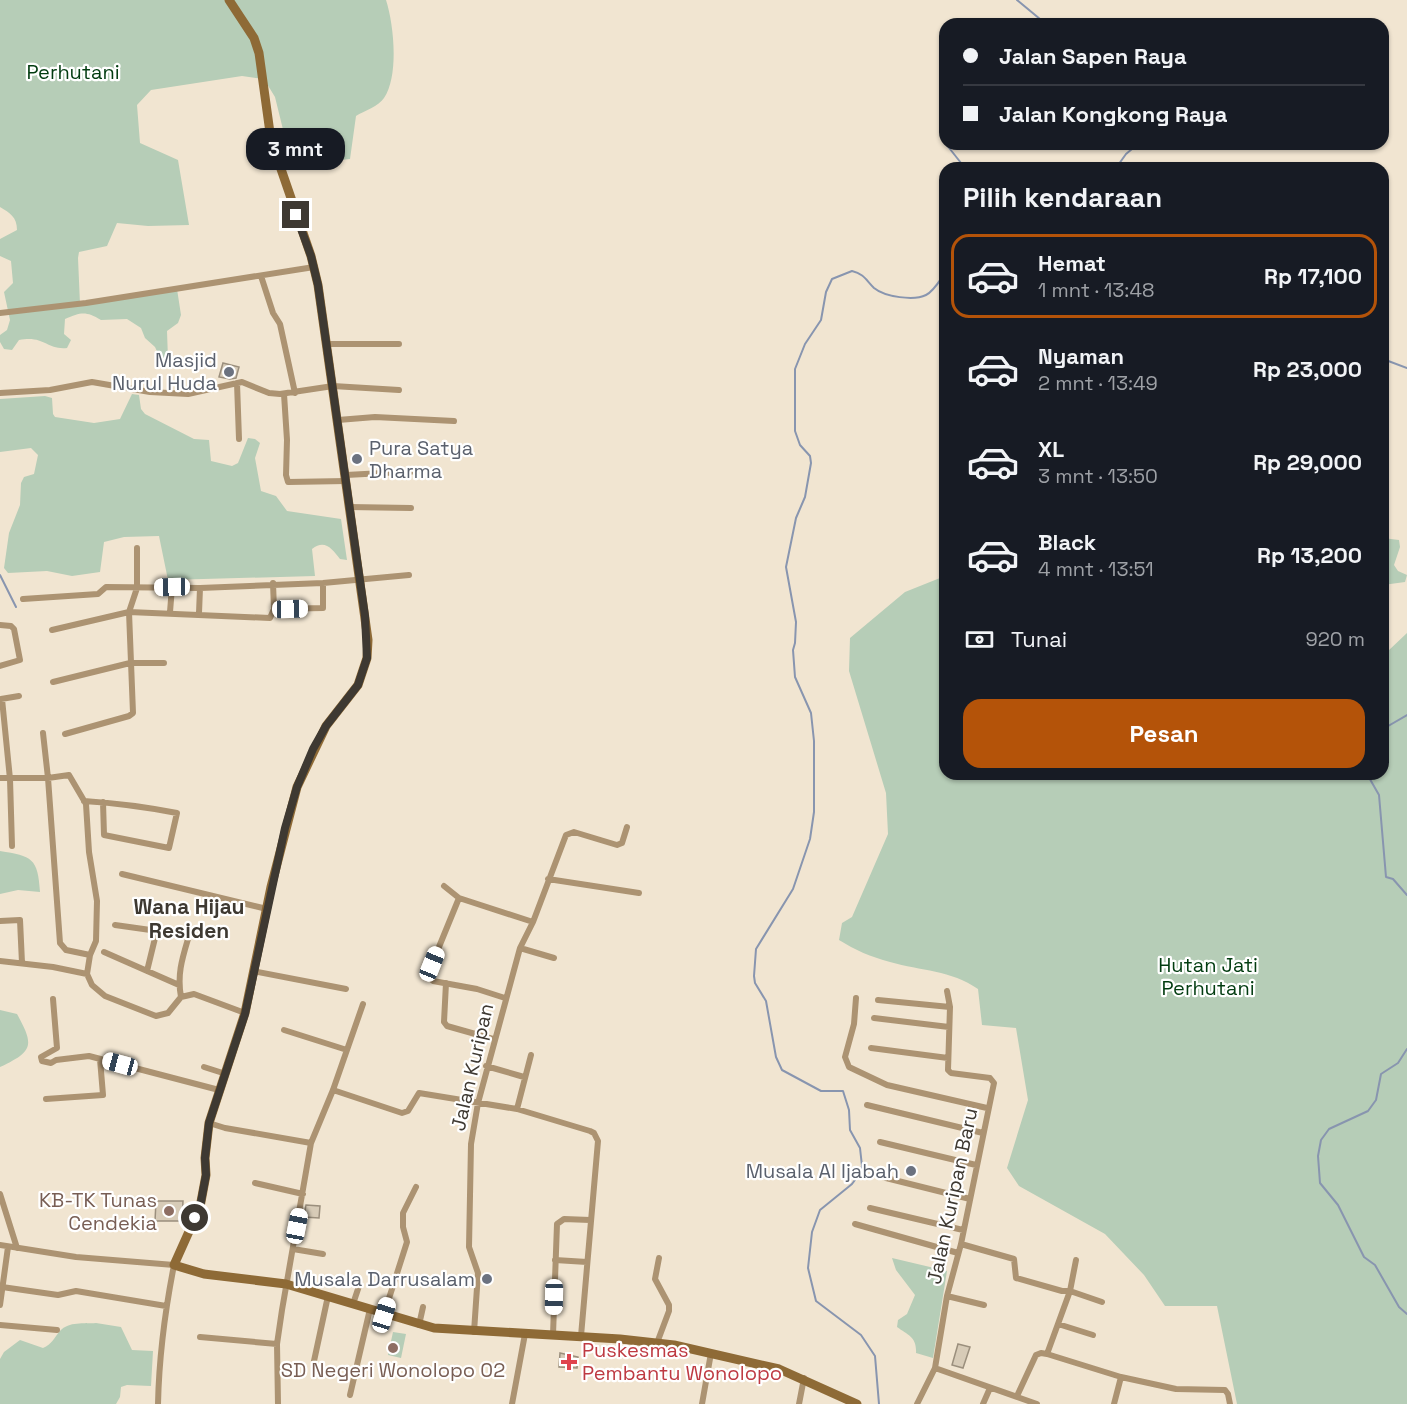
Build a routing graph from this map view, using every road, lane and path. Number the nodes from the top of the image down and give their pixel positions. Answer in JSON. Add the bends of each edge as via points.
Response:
{"nodes":[{"id":1,"x":229,"y":0,"type":"edge"},
{"id":2,"x":314,"y":267,"type":"junction"},
{"id":3,"x":261,"y":276,"type":"junction"},
{"id":4,"x":0,"y":313,"type":"edge"},
{"id":5,"x":327,"y":344,"type":"junction"},
{"id":6,"x":399,"y":344,"type":"dead end"},
{"id":7,"x":237,"y":383,"type":"junction"},
{"id":8,"x":333,"y":386,"type":"junction"},
{"id":9,"x":399,"y":390,"type":"dead end"},
{"id":10,"x":0,"y":393,"type":"edge"},
{"id":11,"x":295,"y":393,"type":"junction"},
{"id":12,"x":284,"y":394,"type":"junction"},
{"id":13,"x":338,"y":420,"type":"junction"},
{"id":14,"x":454,"y":421,"type":"dead end"},
{"id":15,"x":239,"y":439,"type":"dead end"},
{"id":16,"x":421,"y":471,"type":"dead end"},
{"id":17,"x":346,"y":478,"type":"junction"},
{"id":18,"x":350,"y":507,"type":"junction"},
{"id":19,"x":411,"y":508,"type":"dead end"},
{"id":20,"x":137,"y":548,"type":"dead end"},
{"id":21,"x":409,"y":575,"type":"dead end"},
{"id":22,"x":359,"y":578,"type":"junction"},
{"id":23,"x":273,"y":583,"type":"junction"},
{"id":24,"x":323,"y":583,"type":"junction"},
{"id":25,"x":172,"y":587,"type":"junction"},
{"id":26,"x":136,"y":588,"type":"junction"},
{"id":27,"x":200,"y":588,"type":"junction"},
{"id":28,"x":23,"y":598,"type":"dead end"},
{"id":29,"x":274,"y":609,"type":"junction"},
{"id":30,"x":129,"y":612,"type":"junction"},
{"id":31,"x":170,"y":612,"type":"junction"},
{"id":32,"x":200,"y":613,"type":"junction"},
{"id":33,"x":0,"y":625,"type":"edge"},
{"id":34,"x":52,"y":630,"type":"dead end"},
{"id":35,"x":130,"y":663,"type":"junction"},
{"id":36,"x":164,"y":663,"type":"dead end"},
{"id":37,"x":0,"y":666,"type":"edge"},
{"id":38,"x":53,"y":682,"type":"dead end"},
{"id":39,"x":19,"y":696,"type":"dead end"},
{"id":40,"x":1,"y":699,"type":"edge"},
{"id":41,"x":43,"y":733,"type":"dead end"},
{"id":42,"x":65,"y":734,"type":"dead end"},
{"id":43,"x":0,"y":778,"type":"edge"},
{"id":44,"x":48,"y":778,"type":"junction"},
{"id":45,"x":10,"y":779,"type":"junction"},
{"id":46,"x":85,"y":802,"type":"junction"},
{"id":47,"x":103,"y":802,"type":"junction"},
{"id":48,"x":627,"y":827,"type":"dead end"},
{"id":49,"x":12,"y":846,"type":"dead end"},
{"id":50,"x":122,"y":874,"type":"dead end"},
{"id":51,"x":548,"y":879,"type":"junction"},
{"id":52,"x":444,"y":886,"type":"dead end"},
{"id":53,"x":639,"y":893,"type":"dead end"},
{"id":54,"x":459,"y":898,"type":"junction"},
{"id":55,"x":267,"y":909,"type":"junction"},
{"id":56,"x":0,"y":921,"type":"edge"},
{"id":57,"x":533,"y":922,"type":"junction"},
{"id":58,"x":115,"y":925,"type":"dead end"},
{"id":59,"x":157,"y":930,"type":"junction"},
{"id":60,"x":520,"y":948,"type":"junction"},
{"id":61,"x":104,"y":952,"type":"dead end"},
{"id":62,"x":90,"y":955,"type":"junction"},
{"id":63,"x":554,"y":958,"type":"dead end"},
{"id":64,"x":0,"y":961,"type":"edge"},
{"id":65,"x":22,"y":963,"type":"junction"},
{"id":66,"x":147,"y":971,"type":"junction"},
{"id":67,"x":253,"y":971,"type":"junction"},
{"id":68,"x":87,"y":974,"type":"junction"},
{"id":69,"x":446,"y":983,"type":"junction"},
{"id":70,"x":179,"y":985,"type":"junction"},
{"id":71,"x":346,"y":989,"type":"dead end"},
{"id":72,"x":947,"y":991,"type":"dead end"},
{"id":73,"x":181,"y":996,"type":"junction"},
{"id":74,"x":505,"y":998,"type":"junction"},
{"id":75,"x":856,"y":998,"type":"dead end"},
{"id":76,"x":53,"y":999,"type":"dead end"},
{"id":77,"x":878,"y":1000,"type":"dead end"},
{"id":78,"x":363,"y":1004,"type":"dead end"},
{"id":79,"x":950,"y":1007,"type":"junction"},
{"id":80,"x":245,"y":1014,"type":"junction"},
{"id":81,"x":874,"y":1018,"type":"dead end"},
{"id":82,"x":949,"y":1027,"type":"junction"},
{"id":83,"x":284,"y":1030,"type":"dead end"},
{"id":84,"x":493,"y":1039,"type":"junction"},
{"id":85,"x":872,"y":1048,"type":"dead end"},
{"id":86,"x":347,"y":1050,"type":"junction"},
{"id":87,"x":531,"y":1055,"type":"dead end"},
{"id":88,"x":948,"y":1058,"type":"junction"},
{"id":89,"x":100,"y":1059,"type":"junction"},
{"id":90,"x":486,"y":1066,"type":"junction"},
{"id":91,"x":204,"y":1067,"type":"dead end"},
{"id":92,"x":226,"y":1074,"type":"junction"},
{"id":93,"x":524,"y":1077,"type":"junction"},
{"id":94,"x":219,"y":1090,"type":"junction"},
{"id":95,"x":333,"y":1090,"type":"junction"},
{"id":96,"x":46,"y":1100,"type":"dead end"},
{"id":97,"x":478,"y":1103,"type":"junction"},
{"id":98,"x":867,"y":1106,"type":"dead end"},
{"id":99,"x":987,"y":1108,"type":"junction"},
{"id":100,"x":517,"y":1109,"type":"junction"},
{"id":101,"x":209,"y":1123,"type":"junction"},
{"id":102,"x":983,"y":1133,"type":"junction"},
{"id":103,"x":880,"y":1142,"type":"dead end"},
{"id":104,"x":311,"y":1143,"type":"junction"},
{"id":105,"x":976,"y":1165,"type":"junction"},
{"id":106,"x":886,"y":1178,"type":"dead end"},
{"id":107,"x":255,"y":1184,"type":"dead end"},
{"id":108,"x":416,"y":1187,"type":"dead end"},
{"id":109,"x":0,"y":1194,"type":"edge"},
{"id":110,"x":303,"y":1194,"type":"junction"},
{"id":111,"x":970,"y":1199,"type":"junction"},
{"id":112,"x":870,"y":1208,"type":"dead end"},
{"id":113,"x":590,"y":1220,"type":"junction"},
{"id":114,"x":855,"y":1224,"type":"dead end"},
{"id":115,"x":963,"y":1230,"type":"junction"},
{"id":116,"x":961,"y":1244,"type":"junction"},
{"id":117,"x":0,"y":1245,"type":"edge"},
{"id":118,"x":8,"y":1247,"type":"junction"},
{"id":119,"x":17,"y":1248,"type":"junction"},
{"id":120,"x":293,"y":1249,"type":"junction"},
{"id":121,"x":958,"y":1253,"type":"junction"},
{"id":122,"x":323,"y":1254,"type":"dead end"},
{"id":123,"x":659,"y":1258,"type":"dead end"},
{"id":124,"x":555,"y":1260,"type":"junction"},
{"id":125,"x":1076,"y":1260,"type":"dead end"},
{"id":126,"x":587,"y":1262,"type":"junction"},
{"id":127,"x":174,"y":1265,"type":"junction"},
{"id":128,"x":286,"y":1284,"type":"junction"},
{"id":129,"x":359,"y":1286,"type":"dead end"},
{"id":130,"x":2,"y":1287,"type":"junction"},
{"id":131,"x":1070,"y":1291,"type":"junction"},
{"id":132,"x":328,"y":1296,"type":"junction"},
{"id":133,"x":947,"y":1296,"type":"junction"},
{"id":134,"x":1102,"y":1302,"type":"dead end"},
{"id":135,"x":353,"y":1304,"type":"junction"},
{"id":136,"x":0,"y":1305,"type":"edge"},
{"id":137,"x":984,"y":1305,"type":"dead end"},
{"id":138,"x":166,"y":1306,"type":"junction"},
{"id":139,"x":423,"y":1307,"type":"dead end"},
{"id":140,"x":370,"y":1309,"type":"junction"},
{"id":141,"x":384,"y":1315,"type":"junction"},
{"id":142,"x":1058,"y":1324,"type":"junction"},
{"id":143,"x":0,"y":1325,"type":"edge"},
{"id":144,"x":419,"y":1325,"type":"junction"},
{"id":145,"x":57,"y":1330,"type":"dead end"},
{"id":146,"x":474,"y":1332,"type":"junction"},
{"id":147,"x":525,"y":1334,"type":"junction"},
{"id":148,"x":553,"y":1335,"type":"junction"},
{"id":149,"x":1093,"y":1335,"type":"dead end"},
{"id":150,"x":581,"y":1336,"type":"junction"},
{"id":151,"x":200,"y":1337,"type":"dead end"},
{"id":152,"x":657,"y":1342,"type":"junction"},
{"id":153,"x":278,"y":1344,"type":"junction"},
{"id":154,"x":711,"y":1353,"type":"junction"},
{"id":155,"x":1047,"y":1354,"type":"junction"},
{"id":156,"x":314,"y":1361,"type":"dead end"},
{"id":157,"x":935,"y":1368,"type":"junction"},
{"id":158,"x":1121,"y":1377,"type":"junction"},
{"id":159,"x":804,"y":1378,"type":"junction"},
{"id":160,"x":990,"y":1388,"type":"junction"},
{"id":161,"x":350,"y":1395,"type":"dead end"},
{"id":162,"x":1017,"y":1396,"type":"junction"},
{"id":163,"x":158,"y":1404,"type":"edge"},
{"id":164,"x":278,"y":1404,"type":"edge"},
{"id":165,"x":512,"y":1404,"type":"edge"},
{"id":166,"x":702,"y":1404,"type":"edge"},
{"id":167,"x":799,"y":1404,"type":"edge"},
{"id":168,"x":857,"y":1404,"type":"edge"},
{"id":169,"x":917,"y":1404,"type":"edge"},
{"id":170,"x":983,"y":1404,"type":"edge"},
{"id":171,"x":1036,"y":1404,"type":"edge"},
{"id":172,"x":1114,"y":1404,"type":"edge"},
{"id":173,"x":1230,"y":1404,"type":"edge"}],
"edges":[{"from":1,"to":2,"type":"street","via":[[254,38],[259,53],[271,140]]},
{"from":2,"to":3,"type":"street"},
{"from":2,"to":5,"type":"street"},
{"from":3,"to":4,"type":"street"},
{"from":3,"to":11,"type":"street","via":[[280,324]]},
{"from":5,"to":6,"type":"street"},
{"from":5,"to":8,"type":"street"},
{"from":7,"to":10,"type":"street","via":[[188,394],[92,382]]},
{"from":7,"to":12,"type":"street","via":[[247,382],[269,393]]},
{"from":7,"to":15,"type":"street"},
{"from":8,"to":9,"type":"street"},
{"from":8,"to":11,"type":"street"},
{"from":8,"to":13,"type":"street"},
{"from":11,"to":12,"type":"street"},
{"from":12,"to":17,"type":"street","via":[[288,482]]},
{"from":13,"to":14,"type":"street","via":[[375,417]]},
{"from":13,"to":17,"type":"street"},
{"from":16,"to":17,"type":"street"},
{"from":17,"to":18,"type":"street"},
{"from":18,"to":19,"type":"street"},
{"from":18,"to":22,"type":"street"},
{"from":20,"to":26,"type":"street"},
{"from":21,"to":22,"type":"street"},
{"from":22,"to":24,"type":"street"},
{"from":22,"to":55,"type":"street","via":[[368,640],[363,672],[358,685],[326,726],[305,768],[285,828]]},
{"from":23,"to":24,"type":"street"},
{"from":23,"to":27,"type":"street"},
{"from":23,"to":29,"type":"street"},
{"from":24,"to":29,"type":"street","via":[[323,608]]},
{"from":25,"to":26,"type":"street"},
{"from":25,"to":27,"type":"street"},
{"from":25,"to":31,"type":"street"},
{"from":26,"to":28,"type":"street","via":[[106,587],[98,594]]},
{"from":26,"to":30,"type":"street"},
{"from":27,"to":32,"type":"street"},
{"from":29,"to":32,"type":"street","via":[[270,618]]},
{"from":30,"to":31,"type":"street"},
{"from":30,"to":34,"type":"street"},
{"from":30,"to":35,"type":"street"},
{"from":31,"to":32,"type":"street"},
{"from":33,"to":37,"type":"street","via":[[14,629],[20,660]]},
{"from":35,"to":36,"type":"street"},
{"from":35,"to":38,"type":"street"},
{"from":35,"to":42,"type":"street","via":[[133,712]]},
{"from":39,"to":40,"type":"street"},
{"from":40,"to":45,"type":"street"},
{"from":41,"to":44,"type":"street"},
{"from":43,"to":45,"type":"street"},
{"from":44,"to":45,"type":"street"},
{"from":44,"to":46,"type":"street","via":[[69,775]]},
{"from":44,"to":62,"type":"street","via":[[60,943],[66,950]]},
{"from":45,"to":49,"type":"street"},
{"from":46,"to":47,"type":"street"},
{"from":46,"to":62,"type":"street","via":[[97,901],[96,941]]},
{"from":47,"to":47,"type":"street","via":[[177,813],[169,848],[104,835]]},
{"from":48,"to":51,"type":"street","name":"Jalan Kuripan","via":[[620,845],[574,832],[567,835]]},
{"from":50,"to":55,"type":"street"},
{"from":51,"to":53,"type":"street"},
{"from":51,"to":57,"type":"street","name":"Jalan Kuripan"},
{"from":52,"to":54,"type":"street"},
{"from":54,"to":57,"type":"street"},
{"from":54,"to":69,"type":"street","via":[[430,971],[433,981]]},
{"from":55,"to":67,"type":"street"},
{"from":56,"to":65,"type":"street","via":[[20,920]]},
{"from":57,"to":60,"type":"street","name":"Jalan Kuripan"},
{"from":58,"to":59,"type":"street"},
{"from":59,"to":66,"type":"street"},
{"from":59,"to":70,"type":"street","via":[[188,937]]},
{"from":60,"to":63,"type":"street"},
{"from":60,"to":74,"type":"street","name":"Jalan Kuripan"},
{"from":61,"to":66,"type":"street"},
{"from":62,"to":68,"type":"street"},
{"from":64,"to":65,"type":"street"},
{"from":65,"to":68,"type":"street"},
{"from":66,"to":70,"type":"street"},
{"from":67,"to":71,"type":"street"},
{"from":67,"to":80,"type":"street"},
{"from":68,"to":73,"type":"street","via":[[105,996],[156,1016],[168,1013]]},
{"from":69,"to":74,"type":"street"},
{"from":69,"to":84,"type":"street","via":[[447,1026]]},
{"from":70,"to":73,"type":"street"},
{"from":72,"to":79,"type":"street"},
{"from":73,"to":80,"type":"street","via":[[194,993]]},
{"from":74,"to":84,"type":"street","name":"Jalan Kuripan"},
{"from":75,"to":99,"type":"street","via":[[845,1057],[849,1067],[887,1085]]},
{"from":76,"to":89,"type":"street","via":[[57,1048],[41,1057],[42,1061],[89,1056]]},
{"from":77,"to":79,"type":"street"},
{"from":78,"to":86,"type":"street"},
{"from":79,"to":82,"type":"street"},
{"from":80,"to":92,"type":"street"},
{"from":81,"to":82,"type":"street"},
{"from":82,"to":88,"type":"street"},
{"from":83,"to":86,"type":"street"},
{"from":84,"to":90,"type":"street","name":"Jalan Kuripan"},
{"from":85,"to":88,"type":"street"},
{"from":86,"to":95,"type":"street"},
{"from":87,"to":93,"type":"street"},
{"from":88,"to":99,"type":"street","name":"Jalan Kuripan Baru","via":[[951,1073],[992,1079]]},
{"from":89,"to":94,"type":"street"},
{"from":89,"to":96,"type":"street","via":[[103,1095]]},
{"from":90,"to":93,"type":"street"},
{"from":90,"to":97,"type":"street","name":"Jalan Kuripan"},
{"from":91,"to":92,"type":"street"},
{"from":92,"to":94,"type":"street"},
{"from":93,"to":100,"type":"street"},
{"from":94,"to":101,"type":"street"},
{"from":95,"to":97,"type":"street","via":[[402,1113],[408,1111],[419,1093]]},
{"from":95,"to":104,"type":"street"},
{"from":97,"to":100,"type":"street"},
{"from":97,"to":146,"type":"street","name":"Jalan Kuripan","via":[[471,1144],[468,1247],[478,1273]]},
{"from":98,"to":102,"type":"street"},
{"from":99,"to":102,"type":"street","name":"Jalan Kuripan Baru"},
{"from":100,"to":113,"type":"street","via":[[597,1136]]},
{"from":101,"to":104,"type":"street"},
{"from":101,"to":127,"type":"street","via":[[200,1207]]},
{"from":102,"to":105,"type":"street","name":"Jalan Kuripan Baru"},
{"from":103,"to":105,"type":"street"},
{"from":104,"to":110,"type":"street"},
{"from":105,"to":111,"type":"street","name":"Jalan Kuripan Baru"},
{"from":106,"to":111,"type":"street"},
{"from":107,"to":110,"type":"street"},
{"from":108,"to":141,"type":"street","via":[[403,1213],[407,1242]]},
{"from":109,"to":119,"type":"street"},
{"from":110,"to":120,"type":"street"},
{"from":111,"to":115,"type":"street","name":"Jalan Kuripan Baru"},
{"from":112,"to":115,"type":"street"},
{"from":113,"to":124,"type":"street","via":[[559,1221]]},
{"from":113,"to":126,"type":"street"},
{"from":114,"to":121,"type":"street"},
{"from":115,"to":116,"type":"street","name":"Jalan Kuripan Baru"},
{"from":116,"to":121,"type":"street","name":"Jalan Kuripan Baru"},
{"from":116,"to":131,"type":"street","via":[[1014,1259],[1016,1278]]},
{"from":117,"to":118,"type":"street"},
{"from":118,"to":119,"type":"street"},
{"from":118,"to":130,"type":"street"},
{"from":119,"to":127,"type":"street"},
{"from":120,"to":122,"type":"street"},
{"from":120,"to":128,"type":"street"},
{"from":121,"to":133,"type":"street","name":"Jalan Kuripan Baru"},
{"from":123,"to":152,"type":"street","via":[[655,1279],[669,1311]]},
{"from":124,"to":126,"type":"street"},
{"from":124,"to":148,"type":"street"},
{"from":125,"to":131,"type":"street"},
{"from":126,"to":150,"type":"street"},
{"from":127,"to":128,"type":"street","via":[[225,1277]]},
{"from":127,"to":138,"type":"street"},
{"from":128,"to":132,"type":"street"},
{"from":128,"to":153,"type":"street"},
{"from":129,"to":135,"type":"street"},
{"from":130,"to":136,"type":"street"},
{"from":130,"to":138,"type":"street","via":[[58,1295],[76,1291]]},
{"from":131,"to":134,"type":"street"},
{"from":131,"to":142,"type":"street"},
{"from":132,"to":135,"type":"street"},
{"from":132,"to":156,"type":"street"},
{"from":133,"to":137,"type":"street"},
{"from":133,"to":157,"type":"street","name":"Jalan Kuripan Baru"},
{"from":135,"to":140,"type":"street"},
{"from":138,"to":163,"type":"street"},
{"from":139,"to":144,"type":"street"},
{"from":140,"to":141,"type":"street"},
{"from":140,"to":161,"type":"street"},
{"from":141,"to":144,"type":"street"},
{"from":142,"to":149,"type":"street"},
{"from":142,"to":155,"type":"street"},
{"from":143,"to":145,"type":"street"},
{"from":144,"to":146,"type":"street"},
{"from":146,"to":147,"type":"street"},
{"from":147,"to":148,"type":"street"},
{"from":147,"to":165,"type":"street"},
{"from":148,"to":150,"type":"street"},
{"from":150,"to":152,"type":"street"},
{"from":151,"to":153,"type":"street"},
{"from":152,"to":154,"type":"street"},
{"from":153,"to":164,"type":"street"},
{"from":154,"to":159,"type":"street"},
{"from":154,"to":166,"type":"street"},
{"from":155,"to":158,"type":"street"},
{"from":155,"to":162,"type":"street","via":[[1036,1354]]},
{"from":157,"to":160,"type":"street"},
{"from":157,"to":169,"type":"street","name":"Jalan Kuripan Baru"},
{"from":158,"to":172,"type":"street"},
{"from":158,"to":173,"type":"street","via":[[1176,1389],[1225,1390]]},
{"from":159,"to":167,"type":"street"},
{"from":159,"to":168,"type":"street"},
{"from":160,"to":162,"type":"street"},
{"from":160,"to":170,"type":"street"},
{"from":162,"to":171,"type":"street"}]}
